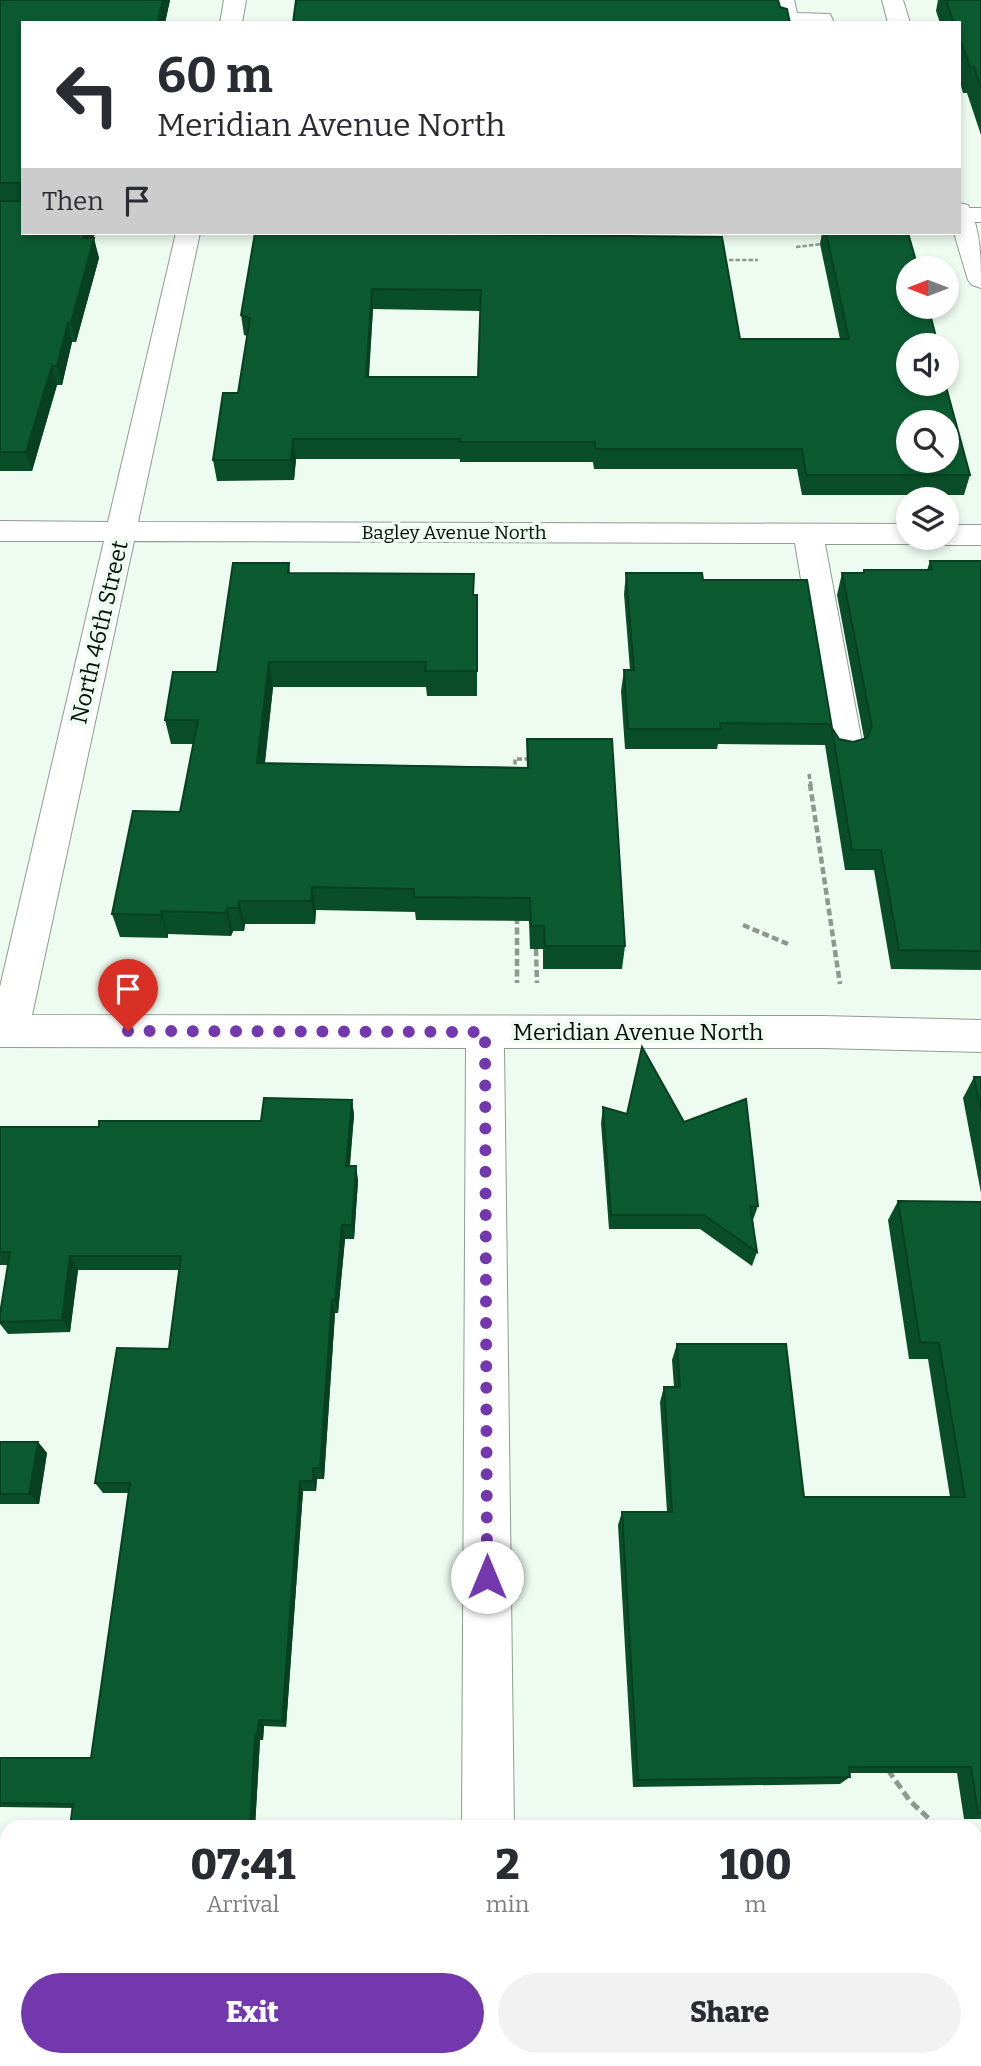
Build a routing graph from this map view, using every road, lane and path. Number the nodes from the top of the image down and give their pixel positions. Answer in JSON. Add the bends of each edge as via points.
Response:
{"nodes":[{"id":1,"x":233,"y":0,"type":"edge"},
{"id":2,"x":244,"y":0,"type":"edge"},
{"id":3,"x":784,"y":0,"type":"edge"},
{"id":4,"x":892,"y":0,"type":"edge"},
{"id":5,"x":230,"y":21,"type":"edge"},
{"id":6,"x":822,"y":21,"type":"edge"},
{"id":7,"x":898,"y":21,"type":"edge"},
{"id":8,"x":965,"y":214,"type":"edge"},
{"id":9,"x":188,"y":235,"type":"edge"},
{"id":10,"x":827,"y":236,"type":"edge"},
{"id":11,"x":796,"y":247,"type":"dead end"},
{"id":12,"x":729,"y":260,"type":"edge"},
{"id":13,"x":758,"y":260,"type":"dead end"},
{"id":14,"x":981,"y":280,"type":"edge"},
{"id":15,"x":121,"y":530,"type":"junction"},
{"id":16,"x":0,"y":531,"type":"edge"},
{"id":17,"x":808,"y":534,"type":"junction"},
{"id":18,"x":896,"y":534,"type":"edge"},
{"id":19,"x":959,"y":535,"type":"edge"},
{"id":20,"x":981,"y":535,"type":"edge"},
{"id":21,"x":846,"y":748,"type":"edge"},
{"id":22,"x":540,"y":760,"type":"edge"},
{"id":23,"x":807,"y":765,"type":"dead end"},
{"id":24,"x":515,"y":774,"type":"edge"},
{"id":25,"x":517,"y":913,"type":"edge"},
{"id":26,"x":743,"y":925,"type":"dead end"},
{"id":27,"x":788,"y":944,"type":"dead end"},
{"id":28,"x":536,"y":949,"type":"edge"},
{"id":29,"x":517,"y":983,"type":"dead end"},
{"id":30,"x":537,"y":983,"type":"dead end"},
{"id":31,"x":840,"y":984,"type":"dead end"},
{"id":32,"x":5,"y":1031,"type":"edge"},
{"id":33,"x":485,"y":1032,"type":"junction"},
{"id":34,"x":981,"y":1036,"type":"edge"},
{"id":35,"x":887,"y":1768,"type":"edge"},
{"id":36,"x":488,"y":1820,"type":"edge"},
{"id":37,"x":930,"y":1820,"type":"edge"}],
"edges":[{"from":1,"to":2,"type":"street"},
{"from":1,"to":5,"type":"street"},
{"from":3,"to":6,"type":"street","via":[[788,19]]},
{"from":4,"to":7,"type":"street"},
{"from":8,"to":14,"type":"street"},
{"from":9,"to":15,"type":"street","name":"North 46th Street"},
{"from":10,"to":11,"type":"path","via":[[828,243]]},
{"from":12,"to":13,"type":"path"},
{"from":15,"to":16,"type":"street","name":"Bagley Avenue North"},
{"from":15,"to":17,"type":"street","name":"Bagley Avenue North"},
{"from":15,"to":32,"type":"street","name":"North 46th Street"},
{"from":17,"to":18,"type":"street","name":"Bagley Avenue North"},
{"from":17,"to":21,"type":"street"},
{"from":19,"to":20,"type":"street"},
{"from":22,"to":24,"type":"path","via":[[515,760]]},
{"from":23,"to":31,"type":"path"},
{"from":25,"to":29,"type":"path"},
{"from":26,"to":27,"type":"path"},
{"from":28,"to":30,"type":"path"},
{"from":32,"to":33,"type":"street","name":"Meridian Avenue North"},
{"from":33,"to":34,"type":"street","name":"Meridian Avenue North"},
{"from":33,"to":36,"type":"street"},
{"from":35,"to":37,"type":"path"}]}
